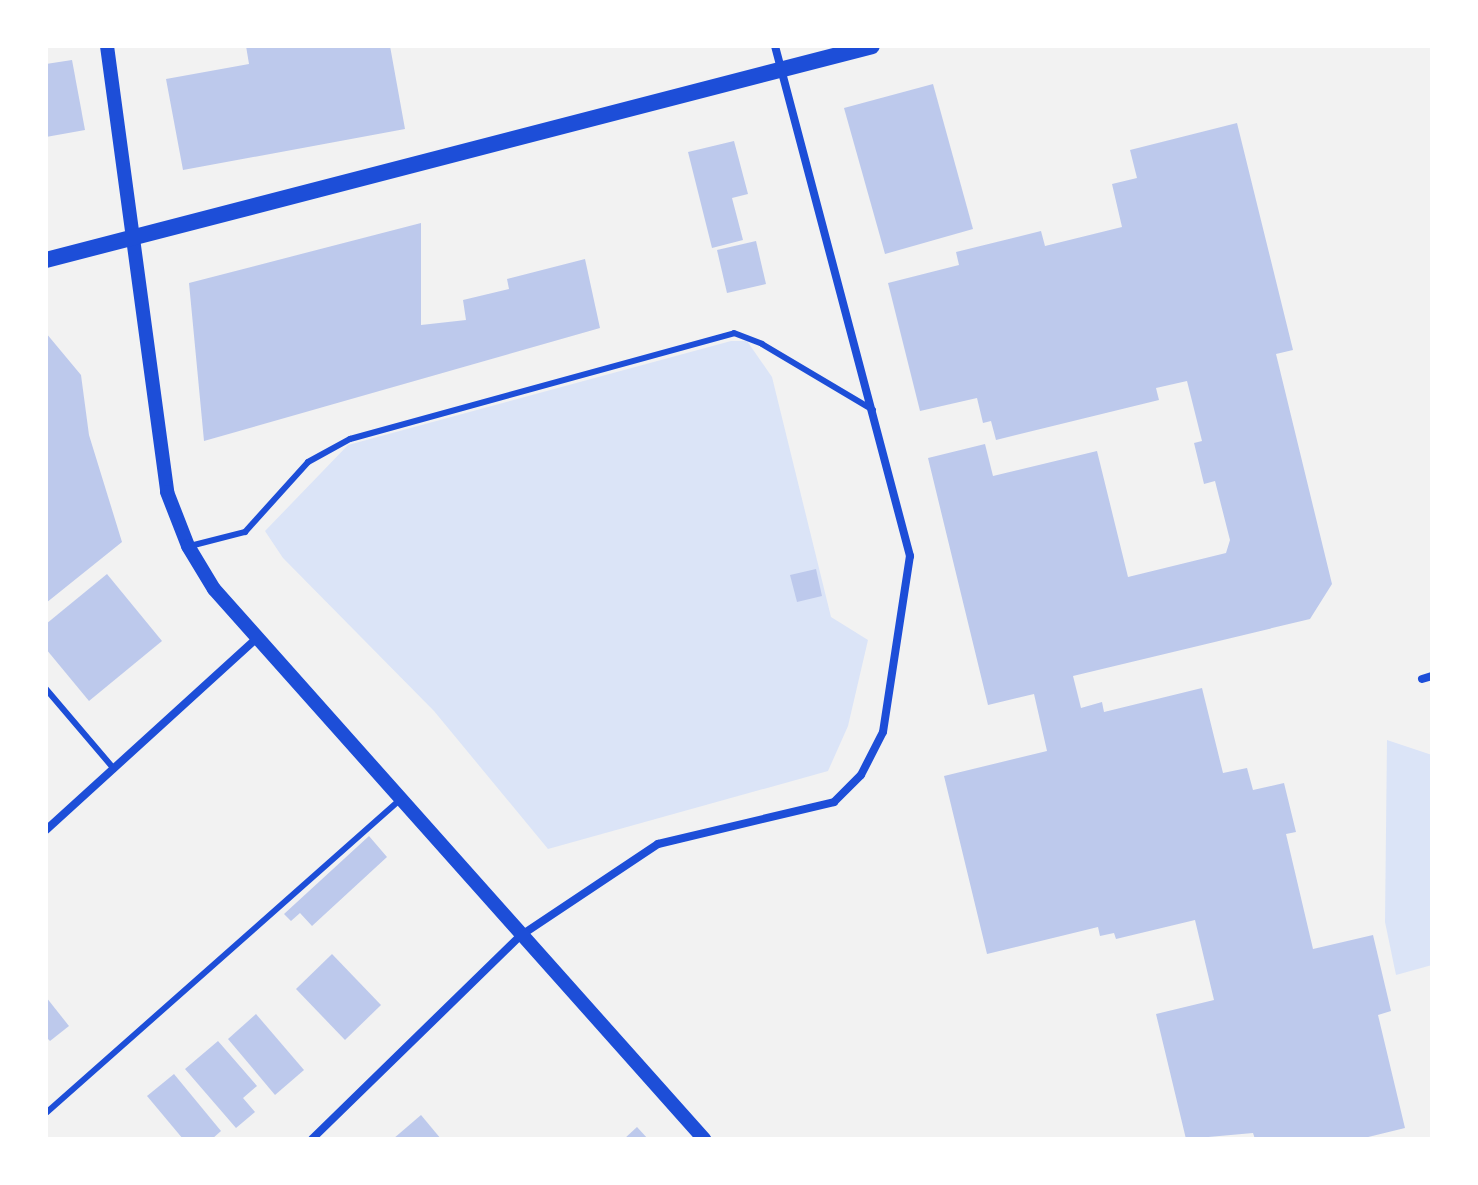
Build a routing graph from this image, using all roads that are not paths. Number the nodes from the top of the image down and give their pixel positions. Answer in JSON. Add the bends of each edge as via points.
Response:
{"nodes":[{"id":1,"x":107,"y":46,"type":"edge"},
{"id":2,"x":775,"y":46,"type":"edge"},
{"id":3,"x":872,"y":46,"type":"edge"},
{"id":4,"x":781,"y":70,"type":"junction"},
{"id":5,"x":136,"y":237,"type":"junction"},
{"id":6,"x":46,"y":260,"type":"edge"},
{"id":7,"x":873,"y":410,"type":"junction"},
{"id":8,"x":188,"y":546,"type":"junction"},
{"id":9,"x":257,"y":638,"type":"junction"},
{"id":10,"x":1432,"y":676,"type":"edge"},
{"id":11,"x":1422,"y":679,"type":"dead end"},
{"id":12,"x":46,"y":689,"type":"edge"},
{"id":13,"x":114,"y":769,"type":"junction"},
{"id":14,"x":400,"y":800,"type":"junction"},
{"id":15,"x":46,"y":830,"type":"edge"},
{"id":16,"x":520,"y":936,"type":"junction"},
{"id":17,"x":46,"y":1113,"type":"edge"},
{"id":18,"x":312,"y":1139,"type":"edge"},
{"id":19,"x":704,"y":1139,"type":"edge"}],
"edges":[{"from":1,"to":5,"type":"street"},
{"from":2,"to":4,"type":"street"},
{"from":3,"to":4,"type":"main road"},
{"from":4,"to":5,"type":"main road"},
{"from":4,"to":7,"type":"street"},
{"from":5,"to":6,"type":"main road"},
{"from":5,"to":8,"type":"street","via":[[167,492]]},
{"from":7,"to":8,"type":"lane","via":[[734,333],[350,439],[308,462],[245,532]]},
{"from":7,"to":16,"type":"street","via":[[910,556],[883,732],[861,775],[834,802],[658,844]]},
{"from":8,"to":9,"type":"street","via":[[214,589]]},
{"from":9,"to":13,"type":"street"},
{"from":9,"to":14,"type":"street"},
{"from":10,"to":11,"type":"street"},
{"from":12,"to":13,"type":"lane"},
{"from":13,"to":15,"type":"street"},
{"from":14,"to":16,"type":"street"},
{"from":14,"to":17,"type":"lane"},
{"from":16,"to":18,"type":"street"},
{"from":16,"to":19,"type":"street"}]}
